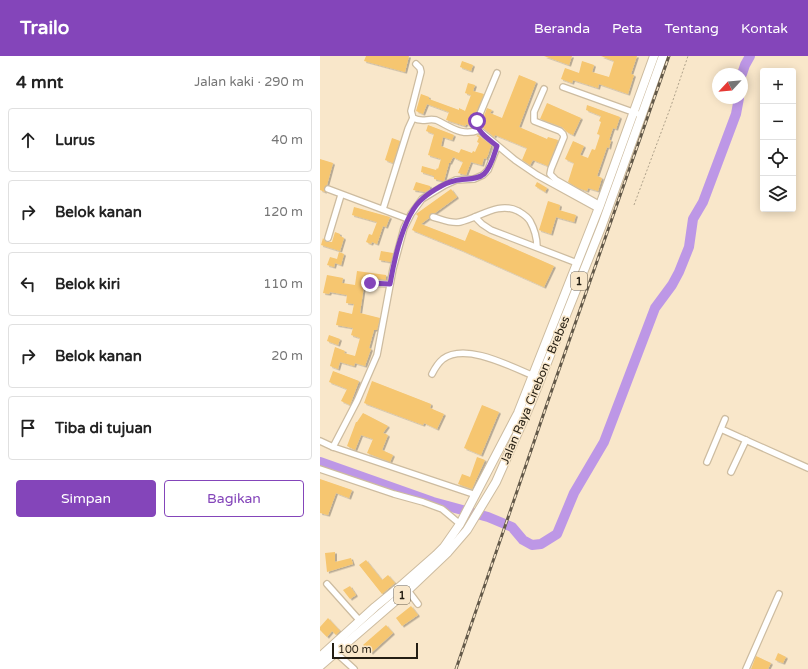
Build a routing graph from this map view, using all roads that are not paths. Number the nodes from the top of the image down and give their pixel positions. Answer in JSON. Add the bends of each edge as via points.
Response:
{"nodes":[{"id":1,"x":654,"y":56,"type":"edge"},
{"id":2,"x":662,"y":56,"type":"edge"},
{"id":3,"x":416,"y":64,"type":"dead end"},
{"id":4,"x":497,"y":73,"type":"dead end"},
{"id":5,"x":563,"y":87,"type":"dead end"},
{"id":6,"x":544,"y":89,"type":"dead end"},
{"id":7,"x":638,"y":114,"type":"junction"},
{"id":8,"x":413,"y":118,"type":"junction"},
{"id":9,"x":479,"y":130,"type":"junction"},
{"id":10,"x":497,"y":146,"type":"junction"},
{"id":11,"x":328,"y":189,"type":"dead end"},
{"id":12,"x":341,"y":195,"type":"junction"},
{"id":13,"x":600,"y":207,"type":"junction"},
{"id":14,"x":383,"y":209,"type":"junction"},
{"id":15,"x":433,"y":217,"type":"dead end"},
{"id":16,"x":475,"y":217,"type":"junction"},
{"id":17,"x":408,"y":219,"type":"junction"},
{"id":18,"x":328,"y":238,"type":"dead end"},
{"id":19,"x":537,"y":247,"type":"junction"},
{"id":20,"x":577,"y":263,"type":"junction"},
{"id":21,"x":370,"y":283,"type":"dead end"},
{"id":22,"x":390,"y":284,"type":"junction"},
{"id":23,"x":432,"y":374,"type":"dead end"},
{"id":24,"x":532,"y":376,"type":"junction"},
{"id":25,"x":540,"y":379,"type":"junction"},
{"id":26,"x":725,"y":420,"type":"dead end"},
{"id":27,"x":721,"y":429,"type":"junction"},
{"id":28,"x":746,"y":440,"type":"junction"},
{"id":29,"x":320,"y":441,"type":"edge"},
{"id":30,"x":333,"y":447,"type":"junction"},
{"id":31,"x":707,"y":462,"type":"dead end"},
{"id":32,"x":808,"y":468,"type":"edge"},
{"id":33,"x":320,"y":469,"type":"edge"},
{"id":34,"x":731,"y":472,"type":"dead end"},
{"id":35,"x":475,"y":497,"type":"junction"},
{"id":36,"x":460,"y":524,"type":"junction"},
{"id":37,"x":327,"y":584,"type":"dead end"},
{"id":38,"x":406,"y":587,"type":"junction"},
{"id":39,"x":779,"y":594,"type":"dead end"},
{"id":40,"x":418,"y":604,"type":"dead end"},
{"id":41,"x":360,"y":620,"type":"junction"},
{"id":42,"x":333,"y":650,"type":"junction"},
{"id":43,"x":320,"y":657,"type":"edge"},
{"id":44,"x":320,"y":666,"type":"edge"},
{"id":45,"x":354,"y":669,"type":"edge"},
{"id":46,"x":746,"y":669,"type":"edge"}],
"edges":[{"from":1,"to":7,"type":"highway","name":"Jalan Raya Cirebon - Brebes","number":"1"},
{"from":2,"to":7,"type":"highway","name":"Jalan Raya Cirebon - Brebes","number":"1"},
{"from":3,"to":8,"type":"street","via":[[421,72],[411,111]]},
{"from":4,"to":9,"type":"street","via":[[476,124]]},
{"from":5,"to":7,"type":"street"},
{"from":6,"to":13,"type":"street","via":[[534,112],[534,120],[560,131],[564,137],[550,174]]},
{"from":7,"to":13,"type":"highway","name":"Jalan Raya Cirebon - Brebes","number":"1"},
{"from":7,"to":25,"type":"highway","name":"Jalan Raya Cirebon - Brebes","number":"1","via":[[602,225]]},
{"from":8,"to":9,"type":"street","via":[[423,121],[436,120],[467,133]]},
{"from":8,"to":14,"type":"street"},
{"from":9,"to":10,"type":"street"},
{"from":10,"to":13,"type":"street","via":[[536,175]]},
{"from":10,"to":17,"type":"street","via":[[488,170],[483,175],[474,179],[456,180],[441,187],[420,200]]},
{"from":11,"to":12,"type":"street"},
{"from":12,"to":14,"type":"street"},
{"from":12,"to":18,"type":"street"},
{"from":13,"to":20,"type":"highway","name":"Jalan Raya Cirebon - Brebes","number":"1"},
{"from":14,"to":17,"type":"street"},
{"from":15,"to":16,"type":"street","via":[[456,222]]},
{"from":16,"to":19,"type":"street","via":[[491,230]]},
{"from":16,"to":19,"type":"street","via":[[501,208],[518,211],[527,217],[533,226]]},
{"from":17,"to":22,"type":"street"},
{"from":19,"to":20,"type":"street"},
{"from":20,"to":24,"type":"highway","name":"Jalan Raya Cirebon - Brebes","number":"1"},
{"from":21,"to":22,"type":"street"},
{"from":22,"to":30,"type":"street","via":[[378,355]]},
{"from":23,"to":24,"type":"street","via":[[436,365],[444,358],[469,353],[522,370]]},
{"from":24,"to":25,"type":"street"},
{"from":24,"to":35,"type":"highway","name":"Jalan Raya Cirebon - Brebes","number":"1","via":[[518,414]]},
{"from":25,"to":38,"type":"highway","name":"Jalan Raya Cirebon - Brebes","number":"1","via":[[496,482],[467,530],[448,552]]},
{"from":26,"to":27,"type":"street"},
{"from":27,"to":28,"type":"street"},
{"from":27,"to":31,"type":"street"},
{"from":28,"to":32,"type":"street"},
{"from":28,"to":34,"type":"street"},
{"from":29,"to":30,"type":"street"},
{"from":30,"to":35,"type":"street"},
{"from":33,"to":36,"type":"street","via":[[442,509]]},
{"from":35,"to":36,"type":"highway","name":"Jalan Raya Cirebon - Brebes","number":"1"},
{"from":36,"to":38,"type":"highway","name":"Jalan Raya Cirebon - Brebes","number":"1","via":[[444,547]]},
{"from":37,"to":41,"type":"street"},
{"from":38,"to":40,"type":"street"},
{"from":38,"to":41,"type":"highway","name":"Jalan Raya Cirebon - Brebes","number":"1"},
{"from":38,"to":42,"type":"highway","name":"Jalan Raya Cirebon - Brebes","number":"1"},
{"from":39,"to":46,"type":"street"},
{"from":41,"to":42,"type":"highway","name":"Jalan Raya Cirebon - Brebes","number":"1"},
{"from":42,"to":43,"type":"highway","name":"Jalan Raya Cirebon - Brebes","number":"1"},
{"from":42,"to":44,"type":"highway","name":"Jalan Raya Cirebon - Brebes","number":"1"},
{"from":42,"to":45,"type":"street"}]}
